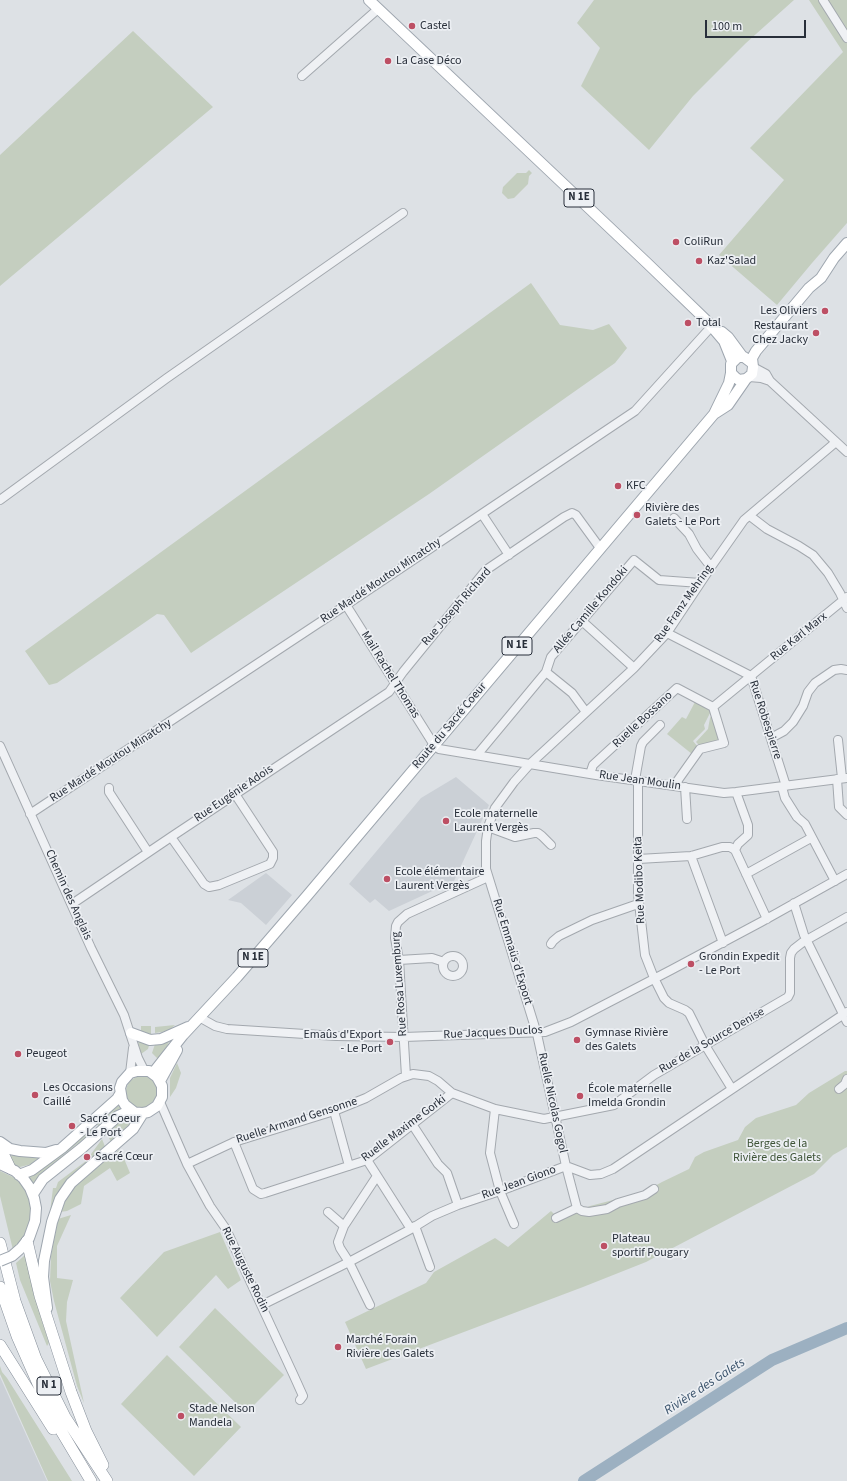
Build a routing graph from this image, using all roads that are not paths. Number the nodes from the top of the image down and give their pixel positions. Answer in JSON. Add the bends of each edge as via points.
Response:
{"nodes":[{"id":1,"x":369,"y":0,"type":"edge"},
{"id":2,"x":823,"y":0,"type":"edge"},
{"id":3,"x":378,"y":9,"type":"junction"},
{"id":4,"x":847,"y":38,"type":"edge"},
{"id":5,"x":302,"y":76,"type":"dead end"},
{"id":6,"x":403,"y":214,"type":"dead end"},
{"id":7,"x":847,"y":243,"type":"edge"},
{"id":8,"x":709,"y":324,"type":"junction"},
{"id":9,"x":732,"y":361,"type":"junction"},
{"id":10,"x":748,"y":361,"type":"junction"},
{"id":11,"x":731,"y":373,"type":"junction"},
{"id":12,"x":747,"y":378,"type":"junction"},
{"id":13,"x":770,"y":381,"type":"junction"},
{"id":14,"x":714,"y":414,"type":"junction"},
{"id":15,"x":836,"y":442,"type":"junction"},
{"id":16,"x":847,"y":452,"type":"edge"},
{"id":17,"x":0,"y":500,"type":"edge"},
{"id":18,"x":482,"y":514,"type":"junction"},
{"id":19,"x":750,"y":516,"type":"junction"},
{"id":20,"x":674,"y":518,"type":"dead end"},
{"id":21,"x":600,"y":548,"type":"junction"},
{"id":22,"x":509,"y":555,"type":"junction"},
{"id":23,"x":711,"y":567,"type":"junction"},
{"id":24,"x":700,"y":583,"type":"junction"},
{"id":25,"x":846,"y":602,"type":"edge"},
{"id":26,"x":346,"y":605,"type":"junction"},
{"id":27,"x":582,"y":621,"type":"junction"},
{"id":28,"x":667,"y":633,"type":"junction"},
{"id":29,"x":634,"y":668,"type":"junction"},
{"id":30,"x":847,"y":670,"type":"edge"},
{"id":31,"x":546,"y":672,"type":"junction"},
{"id":32,"x":751,"y":676,"type":"junction"},
{"id":33,"x":395,"y":683,"type":"junction"},
{"id":34,"x":714,"y":707,"type":"junction"},
{"id":35,"x":586,"y":712,"type":"junction"},
{"id":36,"x":660,"y":725,"type":"dead end"},
{"id":37,"x":771,"y":738,"type":"junction"},
{"id":38,"x":838,"y":740,"type":"dead end"},
{"id":39,"x":434,"y":745,"type":"junction"},
{"id":40,"x":0,"y":746,"type":"edge"},
{"id":41,"x":477,"y":755,"type":"junction"},
{"id":42,"x":530,"y":764,"type":"junction"},
{"id":43,"x":590,"y":774,"type":"junction"},
{"id":44,"x":842,"y":778,"type":"edge"},
{"id":45,"x":637,"y":780,"type":"junction"},
{"id":46,"x":784,"y":786,"type":"junction"},
{"id":47,"x":681,"y":787,"type":"junction"},
{"id":48,"x":109,"y":788,"type":"dead end"},
{"id":49,"x":736,"y":792,"type":"junction"},
{"id":50,"x":235,"y":794,"type":"junction"},
{"id":51,"x":30,"y":814,"type":"junction"},
{"id":52,"x":847,"y":815,"type":"edge"},
{"id":53,"x":687,"y":819,"type":"dead end"},
{"id":54,"x":488,"y":827,"type":"junction"},
{"id":55,"x":171,"y":837,"type":"junction"},
{"id":56,"x":811,"y":838,"type":"junction"},
{"id":57,"x":552,"y":845,"type":"dead end"},
{"id":58,"x":735,"y":850,"type":"junction"},
{"id":59,"x":148,"y":852,"type":"junction"},
{"id":60,"x":691,"y":856,"type":"junction"},
{"id":61,"x":638,"y":859,"type":"junction"},
{"id":62,"x":746,"y":874,"type":"junction"},
{"id":63,"x":847,"y":874,"type":"edge"},
{"id":64,"x":488,"y":877,"type":"junction"},
{"id":65,"x":835,"y":881,"type":"junction"},
{"id":66,"x":794,"y":903,"type":"junction"},
{"id":67,"x":72,"y":904,"type":"junction"},
{"id":68,"x":638,"y":904,"type":"junction"},
{"id":69,"x":847,"y":916,"type":"edge"},
{"id":70,"x":768,"y":918,"type":"junction"},
{"id":71,"x":806,"y":940,"type":"junction"},
{"id":72,"x":723,"y":943,"type":"junction"},
{"id":73,"x":551,"y":944,"type":"dead end"},
{"id":74,"x":399,"y":960,"type":"junction"},
{"id":75,"x":443,"y":963,"type":"dead end"},
{"id":76,"x":654,"y":978,"type":"junction"},
{"id":77,"x":199,"y":1017,"type":"junction"},
{"id":78,"x":846,"y":1017,"type":"edge"},
{"id":79,"x":191,"y":1026,"type":"junction"},
{"id":80,"x":131,"y":1033,"type":"junction"},
{"id":81,"x":536,"y":1034,"type":"junction"},
{"id":82,"x":404,"y":1036,"type":"junction"},
{"id":83,"x":134,"y":1045,"type":"junction"},
{"id":84,"x":705,"y":1045,"type":"junction"},
{"id":85,"x":130,"y":1073,"type":"junction"},
{"id":86,"x":152,"y":1075,"type":"junction"},
{"id":87,"x":406,"y":1076,"type":"junction"},
{"id":88,"x":847,"y":1079,"type":"edge"},
{"id":89,"x":732,"y":1089,"type":"junction"},
{"id":90,"x":839,"y":1089,"type":"dead end"},
{"id":91,"x":452,"y":1093,"type":"junction"},
{"id":92,"x":120,"y":1094,"type":"junction"},
{"id":93,"x":148,"y":1109,"type":"junction"},
{"id":94,"x":495,"y":1109,"type":"junction"},
{"id":95,"x":334,"y":1111,"type":"junction"},
{"id":96,"x":556,"y":1118,"type":"junction"},
{"id":97,"x":412,"y":1124,"type":"junction"},
{"id":98,"x":0,"y":1142,"type":"edge"},
{"id":99,"x":234,"y":1142,"type":"junction"},
{"id":100,"x":0,"y":1147,"type":"edge"},
{"id":101,"x":62,"y":1148,"type":"junction"},
{"id":102,"x":367,"y":1160,"type":"junction"},
{"id":103,"x":188,"y":1164,"type":"junction"},
{"id":104,"x":5,"y":1166,"type":"edge"},
{"id":105,"x":349,"y":1166,"type":"junction"},
{"id":106,"x":566,"y":1166,"type":"junction"},
{"id":107,"x":19,"y":1175,"type":"junction"},
{"id":108,"x":377,"y":1176,"type":"junction"},
{"id":109,"x":654,"y":1189,"type":"dead end"},
{"id":110,"x":500,"y":1191,"type":"junction"},
{"id":111,"x":33,"y":1194,"type":"junction"},
{"id":112,"x":458,"y":1205,"type":"junction"},
{"id":113,"x":577,"y":1208,"type":"junction"},
{"id":114,"x":328,"y":1212,"type":"dead end"},
{"id":115,"x":556,"y":1218,"type":"dead end"},
{"id":116,"x":514,"y":1224,"type":"dead end"},
{"id":117,"x":344,"y":1226,"type":"junction"},
{"id":118,"x":413,"y":1227,"type":"junction"},
{"id":119,"x":0,"y":1243,"type":"edge"},
{"id":120,"x":24,"y":1245,"type":"junction"},
{"id":121,"x":0,"y":1261,"type":"edge"},
{"id":122,"x":349,"y":1262,"type":"junction"},
{"id":123,"x":430,"y":1267,"type":"dead end"},
{"id":124,"x":0,"y":1288,"type":"edge"},
{"id":125,"x":370,"y":1304,"type":"dead end"},
{"id":126,"x":262,"y":1305,"type":"junction"},
{"id":127,"x":49,"y":1325,"type":"junction"},
{"id":128,"x":0,"y":1344,"type":"edge"},
{"id":129,"x":300,"y":1400,"type":"dead end"},
{"id":130,"x":90,"y":1481,"type":"edge"},
{"id":131,"x":107,"y":1481,"type":"edge"},
{"id":132,"x":112,"y":1481,"type":"edge"}],
"edges":[{"from":1,"to":3,"type":"main road","number":"N 1E"},
{"from":2,"to":4,"type":"street"},
{"from":3,"to":5,"type":"street"},
{"from":3,"to":8,"type":"main road","number":"N 1E"},
{"from":6,"to":17,"type":"street","via":[[167,378]]},
{"from":7,"to":10,"type":"main road","via":[[821,278],[809,288]]},
{"from":8,"to":9,"type":"main road","number":"N 1E","via":[[724,341]]},
{"from":8,"to":10,"type":"main road","number":"N 1E","via":[[728,337]]},
{"from":8,"to":18,"type":"street","name":"Rue Mardé Moutou Minatchy","via":[[635,411]]},
{"from":9,"to":10,"type":"main road","via":[[735,358]]},
{"from":9,"to":11,"type":"main road"},
{"from":10,"to":12,"type":"main road","via":[[752,374]]},
{"from":10,"to":13,"type":"street","via":[[766,374]]},
{"from":11,"to":12,"type":"main road","via":[[739,380]]},
{"from":11,"to":14,"type":"main road","name":"Route du Sacré Coeur","number":"N 1E"},
{"from":12,"to":13,"type":"street"},
{"from":12,"to":14,"type":"main road","name":"Route du Sacré Coeur","number":"N 1E","via":[[728,405]]},
{"from":13,"to":15,"type":"street"},
{"from":14,"to":21,"type":"main road","name":"Route du Sacré Coeur","number":"N 1E"},
{"from":15,"to":16,"type":"street"},
{"from":15,"to":19,"type":"street","name":"Rue Franz Mehring"},
{"from":18,"to":22,"type":"street"},
{"from":18,"to":26,"type":"street","name":"Rue Mardé Moutou Minatchy"},
{"from":19,"to":23,"type":"street","name":"Rue Franz Mehring","via":[[744,520]]},
{"from":19,"to":25,"type":"street","via":[[767,529],[813,555]]},
{"from":20,"to":23,"type":"street","via":[[689,534]]},
{"from":21,"to":22,"type":"street","name":"Rue Joseph Richard","via":[[581,520],[572,513]]},
{"from":21,"to":39,"type":"main road","name":"Route du Sacré Coeur","number":"N 1E"},
{"from":22,"to":33,"type":"street","name":"Rue Joseph Richard","via":[[486,570]]},
{"from":23,"to":24,"type":"street","name":"Rue Franz Mehring"},
{"from":24,"to":27,"type":"street","name":"Allée Camille Kondoki","via":[[659,580],[634,560]]},
{"from":24,"to":28,"type":"street","name":"Rue Franz Mehring"},
{"from":25,"to":32,"type":"street","name":"Rue Karl Marx"},
{"from":26,"to":33,"type":"street","name":"Mail Rachel Thomas"},
{"from":26,"to":51,"type":"street","name":"Rue Mardé Moutou Minatchy"},
{"from":27,"to":29,"type":"street"},
{"from":27,"to":31,"type":"street","name":"Allée Camille Kondoki","via":[[552,657]]},
{"from":28,"to":29,"type":"street","name":"Rue Franz Mehring"},
{"from":28,"to":32,"type":"street","name":"Rue Robespierre"},
{"from":29,"to":35,"type":"street","name":"Rue Franz Mehring"},
{"from":30,"to":37,"type":"street","via":[[834,670],[815,683],[793,722]]},
{"from":31,"to":35,"type":"street","via":[[572,693]]},
{"from":31,"to":41,"type":"street","name":"Allée Camille Kondoki"},
{"from":32,"to":34,"type":"street","name":"Rue Karl Marx"},
{"from":32,"to":37,"type":"street","name":"Rue Robespierre"},
{"from":33,"to":39,"type":"street","name":"Mail Rachel Thomas"},
{"from":33,"to":50,"type":"street","name":"Rue Eugénie Adois","via":[[389,692]]},
{"from":34,"to":43,"type":"street","name":"Ruelle Bossano","via":[[677,688],[593,765]]},
{"from":34,"to":47,"type":"street","via":[[724,743],[700,749],[678,780]]},
{"from":35,"to":42,"type":"street","name":"Rue Franz Mehring"},
{"from":36,"to":45,"type":"street","name":"Rue Modibo Keita","via":[[641,746]]},
{"from":37,"to":46,"type":"street","name":"Rue Robespierre"},
{"from":38,"to":44,"type":"street"},
{"from":39,"to":41,"type":"street","name":"Rue Jean Moulin","via":[[439,749]]},
{"from":39,"to":77,"type":"main road","name":"Route du Sacré Coeur","number":"N 1E","via":[[276,932]]},
{"from":40,"to":51,"type":"street","name":"Chemin des Anglais"},
{"from":41,"to":42,"type":"street","name":"Rue Jean Moulin"},
{"from":42,"to":43,"type":"street","name":"Rue Jean Moulin"},
{"from":42,"to":54,"type":"street","name":"Rue Emmaüs d'Export","via":[[495,808]]},
{"from":43,"to":45,"type":"street","name":"Rue Jean Moulin"},
{"from":44,"to":46,"type":"street","name":"Rue Jean Moulin"},
{"from":44,"to":52,"type":"street","via":[[839,807]]},
{"from":45,"to":47,"type":"street","name":"Rue Jean Moulin"},
{"from":45,"to":61,"type":"street","name":"Rue Modibo Keita"},
{"from":46,"to":49,"type":"street","name":"Rue Jean Moulin"},
{"from":46,"to":56,"type":"street","name":"Rue Robespierre","via":[[785,798],[797,817],[805,824]]},
{"from":47,"to":49,"type":"street","name":"Rue Jean Moulin","via":[[711,792]]},
{"from":47,"to":53,"type":"street"},
{"from":48,"to":59,"type":"street","via":[[109,792]]},
{"from":49,"to":58,"type":"street","via":[[748,825],[748,835]]},
{"from":50,"to":55,"type":"street","name":"Rue Eugénie Adois"},
{"from":50,"to":55,"type":"street","via":[[271,848],[274,855],[270,864],[209,887],[204,884]]},
{"from":51,"to":67,"type":"street","name":"Chemin des Anglais"},
{"from":54,"to":57,"type":"street","via":[[515,837],[538,833]]},
{"from":54,"to":64,"type":"street","name":"Rue Emmaüs d'Export"},
{"from":55,"to":59,"type":"street","name":"Rue Eugénie Adois"},
{"from":56,"to":62,"type":"street"},
{"from":56,"to":65,"type":"street","name":"Rue Robespierre"},
{"from":58,"to":60,"type":"street","via":[[722,847]]},
{"from":58,"to":62,"type":"street"},
{"from":59,"to":67,"type":"street","name":"Rue Eugénie Adois"},
{"from":60,"to":61,"type":"street"},
{"from":60,"to":72,"type":"street"},
{"from":61,"to":68,"type":"street","name":"Rue Modibo Keita"},
{"from":62,"to":70,"type":"street"},
{"from":63,"to":65,"type":"street","name":"Rue Jacques Duclos"},
{"from":64,"to":74,"type":"street","name":"Rue Rosa Luxemburg","via":[[402,918],[395,931]]},
{"from":64,"to":81,"type":"street","name":"Rue Emmaüs d'Export"},
{"from":65,"to":66,"type":"street","name":"Rue Jacques Duclos"},
{"from":66,"to":70,"type":"street","name":"Rue Jacques Duclos"},
{"from":66,"to":71,"type":"street"},
{"from":67,"to":80,"type":"street","name":"Chemin des Anglais"},
{"from":68,"to":73,"type":"street","via":[[592,920],[559,936]]},
{"from":68,"to":76,"type":"street","name":"Rue Modibo Keita","via":[[645,955]]},
{"from":69,"to":71,"type":"street"},
{"from":70,"to":72,"type":"street","name":"Rue Jacques Duclos"},
{"from":71,"to":78,"type":"street"},
{"from":71,"to":84,"type":"street","name":"Rue de la Source Denise","via":[[791,953],[788,997]]},
{"from":72,"to":76,"type":"street","name":"Rue Jacques Duclos"},
{"from":74,"to":75,"type":"street","via":[[432,958]]},
{"from":74,"to":82,"type":"street","name":"Rue Rosa Luxemburg"},
{"from":76,"to":81,"type":"street","name":"Rue Jacques Duclos","via":[[571,1022]]},
{"from":76,"to":84,"type":"street","name":"Rue Modibo Keita","via":[[669,1003],[689,1013]]},
{"from":77,"to":79,"type":"main road","name":"Route du Sacré Coeur","number":"N 1E"},
{"from":77,"to":82,"type":"street","name":"Rue Jacques Duclos","via":[[227,1029],[336,1036]]},
{"from":78,"to":89,"type":"street","name":"Rue Jean Giono"},
{"from":79,"to":80,"type":"main road","via":[[161,1039],[150,1040]]},
{"from":79,"to":86,"type":"main road","name":"Route du Sacré Coeur","number":"N 1E"},
{"from":80,"to":83,"type":"street","name":"Chemin des Anglais"},
{"from":81,"to":82,"type":"street","name":"Rue Jacques Duclos"},
{"from":81,"to":96,"type":"street","name":"Ruelle Nicolas Gogol"},
{"from":82,"to":87,"type":"street","name":"Rue Rosa Luxemburg"},
{"from":83,"to":85,"type":"street","name":"Chemin des Anglais"},
{"from":83,"to":86,"type":"street","name":"Chemin des Anglais"},
{"from":84,"to":89,"type":"street","name":"Rue Modibo Keita"},
{"from":84,"to":96,"type":"street","name":"Rue de la Source Denise","via":[[654,1075],[614,1105]]},
{"from":85,"to":86,"type":"main road","via":[[137,1071]]},
{"from":85,"to":92,"type":"main road","via":[[122,1082]]},
{"from":86,"to":93,"type":"main road","via":[[163,1092]]},
{"from":87,"to":91,"type":"street","name":"Rue de la Source Denise","via":[[429,1076]]},
{"from":87,"to":95,"type":"street","name":"Ruelle Armand Gensonne","via":[[366,1098]]},
{"from":88,"to":90,"type":"street"},
{"from":89,"to":106,"type":"street","name":"Rue Jean Giono","via":[[613,1169],[590,1175]]},
{"from":91,"to":94,"type":"street","name":"Rue de la Source Denise"},
{"from":91,"to":97,"type":"street","name":"Ruelle Maxime Gorki"},
{"from":92,"to":93,"type":"main road","via":[[125,1105]]},
{"from":92,"to":101,"type":"main road"},
{"from":93,"to":103,"type":"street","name":"Rue Auguste Rodin","via":[[169,1121]]},
{"from":93,"to":111,"type":"main road","via":[[118,1116],[43,1179]]},
{"from":93,"to":127,"type":"main road","via":[[133,1129],[71,1183],[60,1199],[53,1218],[44,1261],[43,1277]]},
{"from":94,"to":96,"type":"street","name":"Rue de la Source Denise","via":[[544,1119]]},
{"from":94,"to":110,"type":"street","via":[[490,1153]]},
{"from":95,"to":99,"type":"street","name":"Ruelle Armand Gensonne"},
{"from":95,"to":105,"type":"street"},
{"from":96,"to":106,"type":"street","name":"Ruelle Nicolas Gogol"},
{"from":97,"to":102,"type":"street","name":"Ruelle Maxime Gorki"},
{"from":97,"to":112,"type":"street","via":[[438,1164],[447,1173]]},
{"from":98,"to":101,"type":"main road","via":[[10,1149],[20,1151],[46,1153]]},
{"from":99,"to":103,"type":"street","name":"Ruelle Armand Gensonne"},
{"from":99,"to":105,"type":"street","name":"Ruelle Maxime Gorki","via":[[253,1189],[261,1194]]},
{"from":100,"to":104,"type":"highway"},
{"from":101,"to":107,"type":"main road","via":[[32,1170]]},
{"from":102,"to":105,"type":"street","name":"Ruelle Maxime Gorki"},
{"from":102,"to":108,"type":"street"},
{"from":103,"to":126,"type":"street","name":"Rue Auguste Rodin","via":[[210,1206],[226,1229]]},
{"from":104,"to":107,"type":"main road"},
{"from":106,"to":110,"type":"street","name":"Rue Jean Giono"},
{"from":106,"to":113,"type":"street","name":"Ruelle Nicolas Gogol"},
{"from":107,"to":111,"type":"main road"},
{"from":108,"to":117,"type":"street"},
{"from":108,"to":118,"type":"street"},
{"from":109,"to":113,"type":"street","via":[[645,1195],[618,1203],[608,1210],[589,1212]]},
{"from":110,"to":112,"type":"street","name":"Rue Jean Giono"},
{"from":110,"to":116,"type":"street"},
{"from":111,"to":120,"type":"main road","via":[[35,1221]]},
{"from":112,"to":118,"type":"street","name":"Rue Jean Giono"},
{"from":113,"to":115,"type":"street"},
{"from":114,"to":117,"type":"street"},
{"from":117,"to":122,"type":"street","via":[[338,1242]]},
{"from":118,"to":122,"type":"street","name":"Rue Jean Giono"},
{"from":118,"to":123,"type":"street"},
{"from":119,"to":131,"type":"highway","number":"N 1","via":[[15,1301],[36,1359],[66,1418]]},
{"from":120,"to":121,"type":"main road","bridge":true,"via":[[12,1256]]},
{"from":120,"to":127,"type":"highway"},
{"from":122,"to":125,"type":"street"},
{"from":122,"to":126,"type":"street","name":"Rue Jean Giono"},
{"from":124,"to":130,"type":"highway","number":"N 1","via":[[40,1390]]},
{"from":126,"to":129,"type":"street","name":"Rue Auguste Rodin","via":[[302,1396]]},
{"from":127,"to":132,"type":"highway","via":[[77,1410]]},
{"from":128,"to":130,"type":"highway","via":[[50,1424]]}]}
